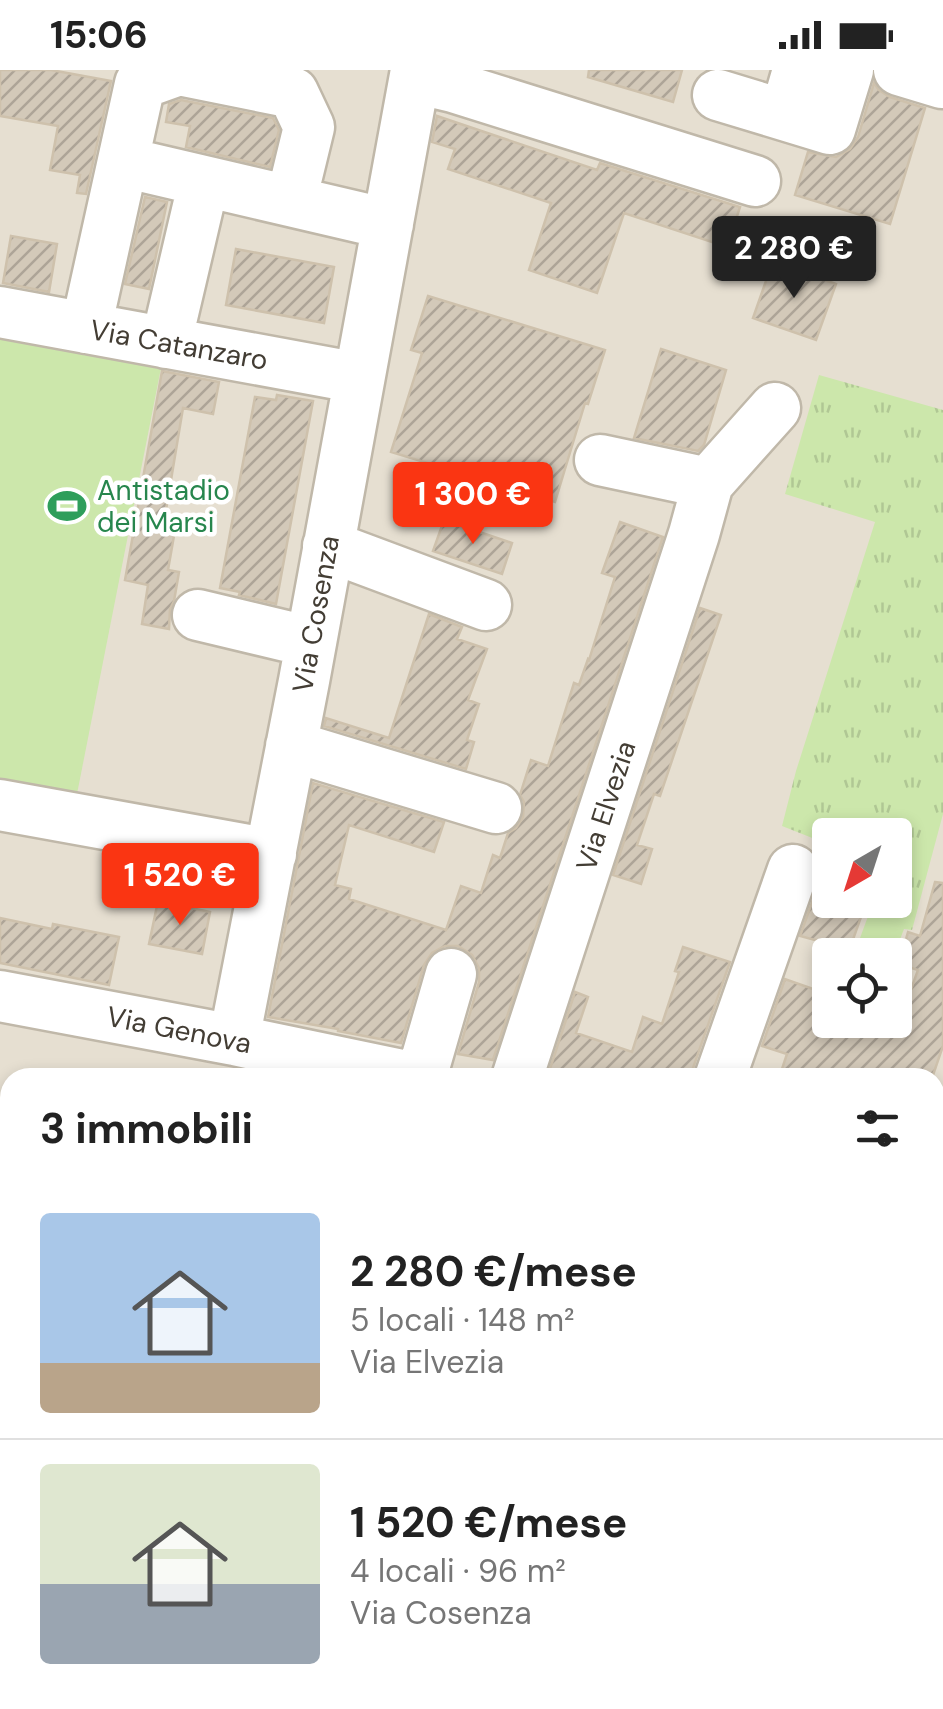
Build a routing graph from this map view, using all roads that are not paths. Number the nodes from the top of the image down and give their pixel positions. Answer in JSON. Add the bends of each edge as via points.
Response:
{"nodes":[{"id":1,"x":848,"y":70,"type":"edge"},
{"id":2,"x":898,"y":70,"type":"edge"},
{"id":3,"x":416,"y":74,"type":"edge"},
{"id":4,"x":942,"y":83,"type":"edge"},
{"id":5,"x":792,"y":93,"type":"edge"},
{"id":6,"x":718,"y":95,"type":"dead end"},
{"id":7,"x":123,"y":162,"type":"junction"},
{"id":8,"x":204,"y":180,"type":"junction"},
{"id":9,"x":755,"y":181,"type":"dead end"},
{"id":10,"x":291,"y":201,"type":"junction"},
{"id":11,"x":388,"y":224,"type":"junction"},
{"id":12,"x":0,"y":312,"type":"edge"},
{"id":13,"x":86,"y":328,"type":"junction"},
{"id":14,"x":166,"y":343,"type":"junction"},
{"id":15,"x":359,"y":378,"type":"junction"},
{"id":16,"x":774,"y":408,"type":"dead end"},
{"id":17,"x":600,"y":460,"type":"dead end"},
{"id":18,"x":708,"y":483,"type":"junction"},
{"id":19,"x":328,"y":546,"type":"junction"},
{"id":20,"x":486,"y":605,"type":"dead end"},
{"id":21,"x":198,"y":615,"type":"dead end"},
{"id":22,"x":311,"y":640,"type":"junction"},
{"id":23,"x":291,"y":746,"type":"junction"},
{"id":24,"x":0,"y":805,"type":"edge"},
{"id":25,"x":496,"y":808,"type":"dead end"},
{"id":26,"x":271,"y":854,"type":"junction"},
{"id":27,"x":793,"y":870,"type":"dead end"},
{"id":28,"x":451,"y":974,"type":"dead end"},
{"id":29,"x":0,"y":996,"type":"edge"},
{"id":30,"x":234,"y":1040,"type":"junction"},
{"id":31,"x":370,"y":1068,"type":"edge"},
{"id":32,"x":421,"y":1068,"type":"edge"},
{"id":33,"x":520,"y":1068,"type":"edge"},
{"id":34,"x":724,"y":1068,"type":"edge"}],
"edges":[{"from":1,"to":5,"type":"street","via":[[830,129]]},
{"from":2,"to":4,"type":"street"},
{"from":3,"to":9,"type":"street"},
{"from":3,"to":11,"type":"street","name":"Via Cosenza"},
{"from":5,"to":6,"type":"street"},
{"from":7,"to":8,"type":"street"},
{"from":7,"to":10,"type":"street","via":[[140,84],[179,70],[293,93],[309,127]]},
{"from":7,"to":13,"type":"street"},
{"from":8,"to":10,"type":"street"},
{"from":8,"to":14,"type":"street"},
{"from":10,"to":11,"type":"street"},
{"from":11,"to":15,"type":"street","name":"Via Cosenza"},
{"from":12,"to":13,"type":"street","name":"Via Catanzaro"},
{"from":13,"to":14,"type":"street","name":"Via Catanzaro"},
{"from":14,"to":15,"type":"street","name":"Via Catanzaro"},
{"from":15,"to":19,"type":"street","name":"Via Cosenza"},
{"from":16,"to":18,"type":"street"},
{"from":17,"to":18,"type":"street"},
{"from":18,"to":33,"type":"street","name":"Via Elvezia"},
{"from":19,"to":20,"type":"street"},
{"from":19,"to":22,"type":"street","name":"Via Cosenza"},
{"from":21,"to":22,"type":"street"},
{"from":22,"to":23,"type":"street","name":"Via Cosenza"},
{"from":23,"to":25,"type":"street"},
{"from":23,"to":26,"type":"street","name":"Via Cosenza"},
{"from":24,"to":26,"type":"street"},
{"from":26,"to":30,"type":"street","name":"Via Cosenza"},
{"from":27,"to":34,"type":"street"},
{"from":28,"to":32,"type":"street"},
{"from":29,"to":30,"type":"street","name":"Via Genova"},
{"from":30,"to":31,"type":"street","name":"Via Genova"}]}
